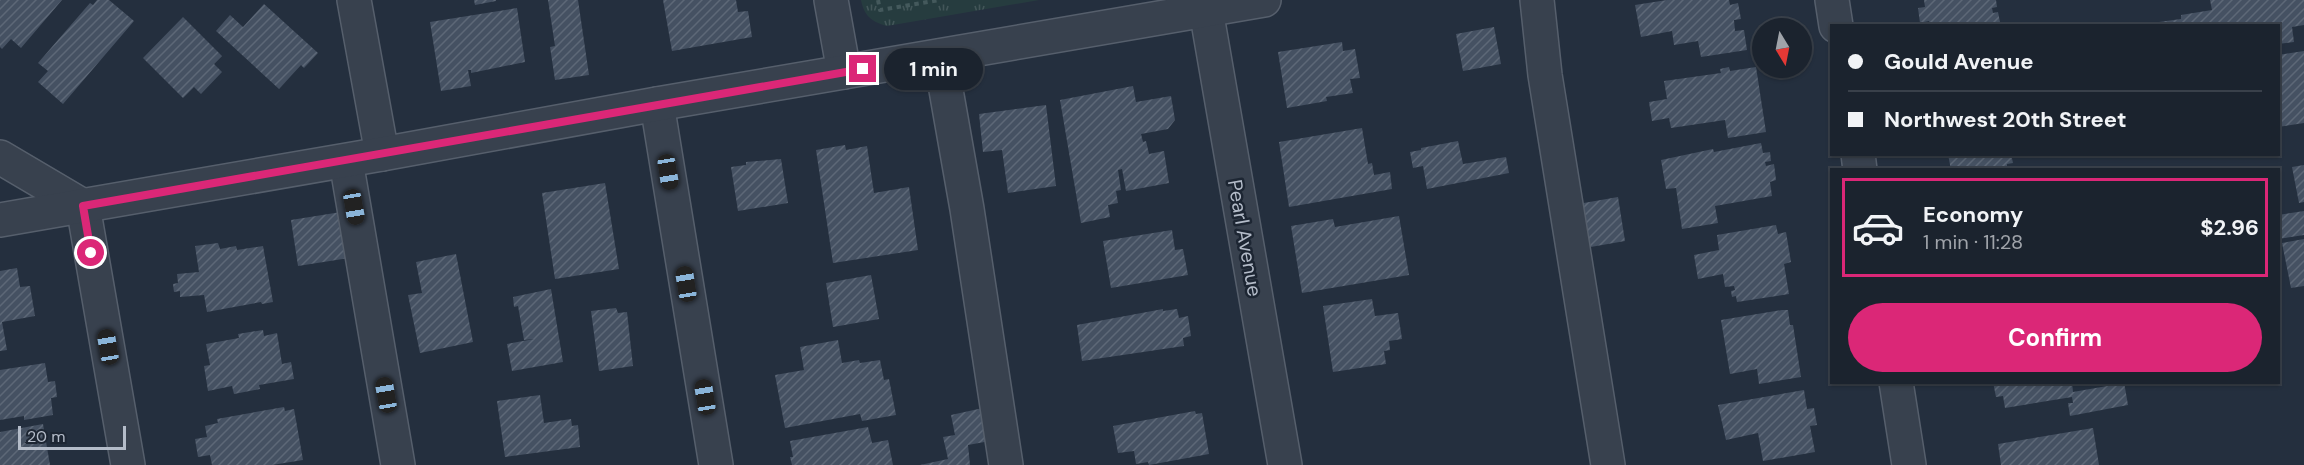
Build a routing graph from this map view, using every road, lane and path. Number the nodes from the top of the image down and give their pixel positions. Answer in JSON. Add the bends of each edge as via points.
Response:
{"nodes":[{"id":1,"x":354,"y":0,"type":"edge"},
{"id":2,"x":831,"y":0,"type":"edge"},
{"id":3,"x":878,"y":0,"type":"edge"},
{"id":4,"x":939,"y":0,"type":"edge"},
{"id":5,"x":1264,"y":0,"type":"edge"},
{"id":6,"x":1537,"y":0,"type":"edge"},
{"id":7,"x":1832,"y":0,"type":"edge"},
{"id":8,"x":1206,"y":10,"type":"junction"},
{"id":9,"x":1836,"y":24,"type":"edge"},
{"id":10,"x":940,"y":56,"type":"junction"},
{"id":11,"x":844,"y":72,"type":"junction"},
{"id":12,"x":657,"y":104,"type":"junction"},
{"id":13,"x":382,"y":154,"type":"junction"},
{"id":14,"x":0,"y":157,"type":"edge"},
{"id":15,"x":346,"y":160,"type":"junction"},
{"id":16,"x":83,"y":206,"type":"junction"},
{"id":17,"x":0,"y":220,"type":"edge"},
{"id":18,"x":1896,"y":384,"type":"edge"},
{"id":19,"x":128,"y":465,"type":"edge"},
{"id":20,"x":398,"y":465,"type":"edge"},
{"id":21,"x":716,"y":465,"type":"edge"},
{"id":22,"x":1006,"y":465,"type":"edge"},
{"id":23,"x":1285,"y":465,"type":"edge"},
{"id":24,"x":1608,"y":465,"type":"edge"},
{"id":25,"x":1910,"y":465,"type":"edge"}],
"edges":[{"from":1,"to":13,"type":"street"},
{"from":2,"to":11,"type":"street"},
{"from":3,"to":4,"type":"path","via":[[880,10]]},
{"from":5,"to":8,"type":"street"},
{"from":6,"to":24,"type":"street","via":[[1545,75]]},
{"from":7,"to":9,"type":"street"},
{"from":8,"to":10,"type":"street"},
{"from":8,"to":23,"type":"street","name":"Pearl Avenue"},
{"from":10,"to":11,"type":"street"},
{"from":10,"to":22,"type":"street"},
{"from":11,"to":12,"type":"street"},
{"from":12,"to":13,"type":"street"},
{"from":12,"to":21,"type":"street"},
{"from":13,"to":15,"type":"street"},
{"from":14,"to":16,"type":"street"},
{"from":15,"to":16,"type":"street"},
{"from":15,"to":20,"type":"street"},
{"from":16,"to":17,"type":"street"},
{"from":16,"to":19,"type":"street"},
{"from":18,"to":25,"type":"street"}]}
